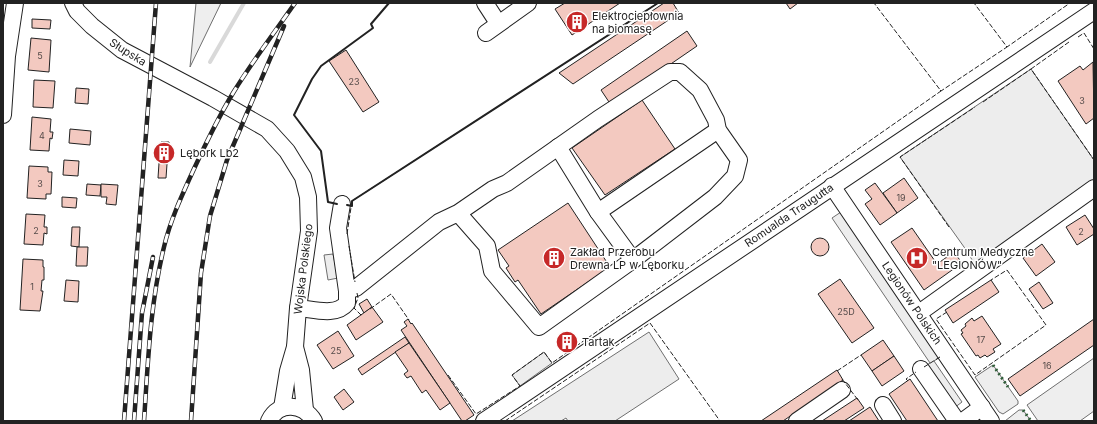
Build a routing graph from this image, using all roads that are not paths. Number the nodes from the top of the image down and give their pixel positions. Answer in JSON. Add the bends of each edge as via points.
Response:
{"nodes":[{"id":1,"x":16,"y":3,"type":"edge"},
{"id":2,"x":62,"y":3,"type":"edge"},
{"id":3,"x":484,"y":3,"type":"edge"},
{"id":4,"x":528,"y":3,"type":"edge"},
{"id":5,"x":75,"y":7,"type":"edge"},
{"id":6,"x":1092,"y":15,"type":"edge"},
{"id":7,"x":3,"y":40,"type":"edge"},
{"id":8,"x":6,"y":56,"type":"junction"},
{"id":9,"x":185,"y":84,"type":"joint"},
{"id":10,"x":3,"y":115,"type":"edge"},
{"id":11,"x":718,"y":130,"type":"junction"},
{"id":12,"x":558,"y":147,"type":"junction"},
{"id":13,"x":832,"y":186,"type":"junction"},
{"id":14,"x":1094,"y":188,"type":"edge"},
{"id":15,"x":342,"y":204,"type":"dead end"},
{"id":16,"x":598,"y":212,"type":"junction"},
{"id":17,"x":458,"y":213,"type":"junction"},
{"id":18,"x":633,"y":260,"type":"junction"},
{"id":19,"x":347,"y":291,"type":"junction"},
{"id":20,"x":298,"y":308,"type":"junction"},
{"id":21,"x":919,"y":313,"type":"junction"},
{"id":22,"x":295,"y":348,"type":"junction"},
{"id":23,"x":921,"y":369,"type":"dead end"},
{"id":24,"x":842,"y":390,"type":"dead end"},
{"id":25,"x":883,"y":405,"type":"dead end"},
{"id":26,"x":982,"y":407,"type":"junction"},
{"id":27,"x":282,"y":408,"type":"junction"},
{"id":28,"x":309,"y":416,"type":"edge"},
{"id":29,"x":270,"y":421,"type":"edge"},
{"id":30,"x":484,"y":421,"type":"edge"},
{"id":31,"x":798,"y":421,"type":"edge"},
{"id":32,"x":893,"y":421,"type":"edge"},
{"id":33,"x":957,"y":421,"type":"edge"},
{"id":34,"x":963,"y":421,"type":"edge"},
{"id":35,"x":991,"y":421,"type":"edge"}],
"edges":[{"from":1,"to":8,"type":"street"},
{"from":2,"to":5,"type":"street","name":"Słupska"},
{"from":3,"to":4,"type":"street","via":[[492,28]]},
{"from":5,"to":9,"type":"street","name":"Słupska","via":[[92,26],[117,47]]},
{"from":6,"to":13,"type":"street","name":"Romualda Traugutta","via":[[1071,34],[975,98]]},
{"from":7,"to":8,"type":"street"},
{"from":8,"to":10,"type":"street"},
{"from":9,"to":20,"type":"street","name":"Wojska Polskiego","via":[[267,129],[287,151],[302,177],[308,197],[310,222]]},
{"from":11,"to":12,"type":"street","via":[[716,120],[700,90],[680,72],[670,72]]},
{"from":11,"to":16,"type":"street"},
{"from":11,"to":18,"type":"street","via":[[739,160],[736,176],[715,197]]},
{"from":12,"to":16,"type":"street"},
{"from":12,"to":17,"type":"street"},
{"from":13,"to":21,"type":"street","name":"Legionów Polskich"},
{"from":13,"to":30,"type":"street","name":"Romualda Traugutta"},
{"from":14,"to":21,"type":"street"},
{"from":15,"to":19,"type":"street","via":[[338,228]]},
{"from":16,"to":18,"type":"street"},
{"from":17,"to":18,"type":"street","via":[[487,246],[492,271],[539,327]]},
{"from":17,"to":19,"type":"street","via":[[439,222],[356,288]]},
{"from":19,"to":20,"type":"street","via":[[347,303],[341,309],[333,311]]},
{"from":20,"to":22,"type":"street","name":"Wojska Polskiego"},
{"from":21,"to":26,"type":"street","name":"Legionów Polskich"},
{"from":22,"to":27,"type":"street","name":"Wojska Polskiego"},
{"from":22,"to":28,"type":"street","name":"Wojska Polskiego"},
{"from":23,"to":33,"type":"street"},
{"from":24,"to":31,"type":"street"},
{"from":25,"to":32,"type":"street"},
{"from":26,"to":34,"type":"street"},
{"from":26,"to":35,"type":"street","name":"Legionów Polskich"},
{"from":27,"to":28,"type":"street","via":[[298,407]]},
{"from":27,"to":29,"type":"street"}]}
